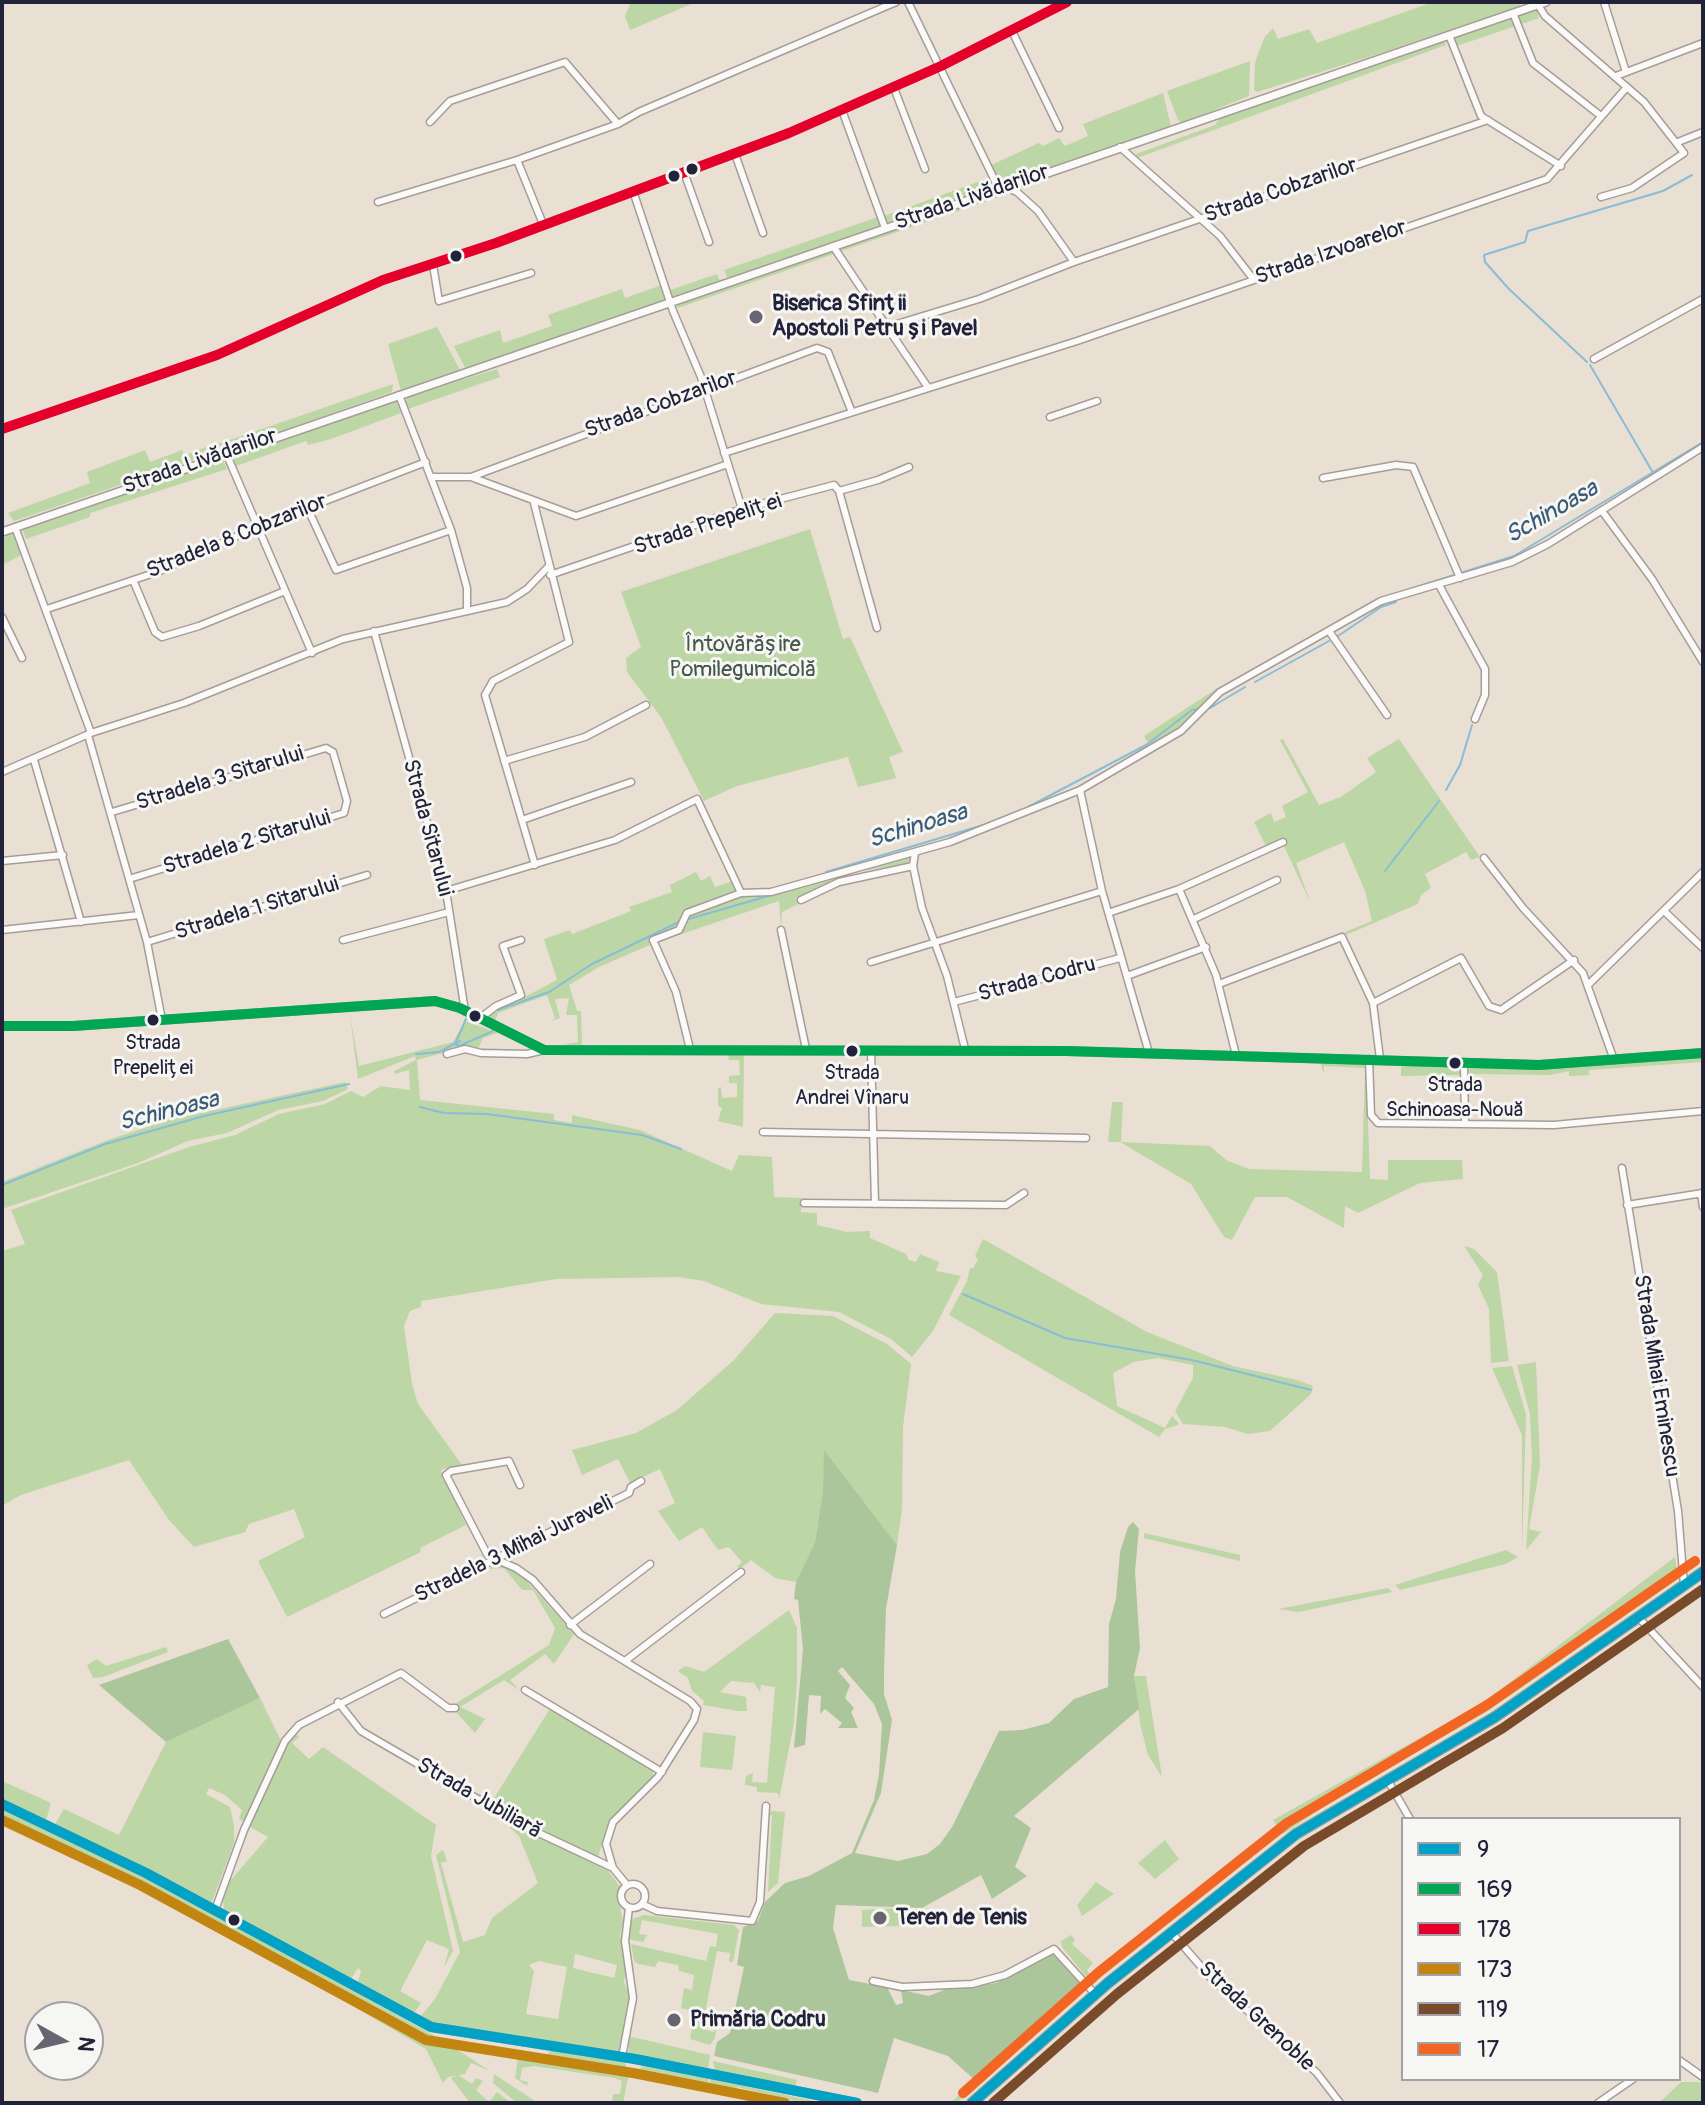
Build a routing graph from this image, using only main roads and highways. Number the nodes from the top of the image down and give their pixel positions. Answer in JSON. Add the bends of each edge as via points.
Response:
{"nodes":[{"id":1,"x":1703,"y":1572,"type":"edge"},
{"id":2,"x":972,"y":2103,"type":"edge"}],
"edges":[{"from":1,"to":2,"type":"main road","via":[[1495,1717],[1296,1834],[1095,1994]]}]}
